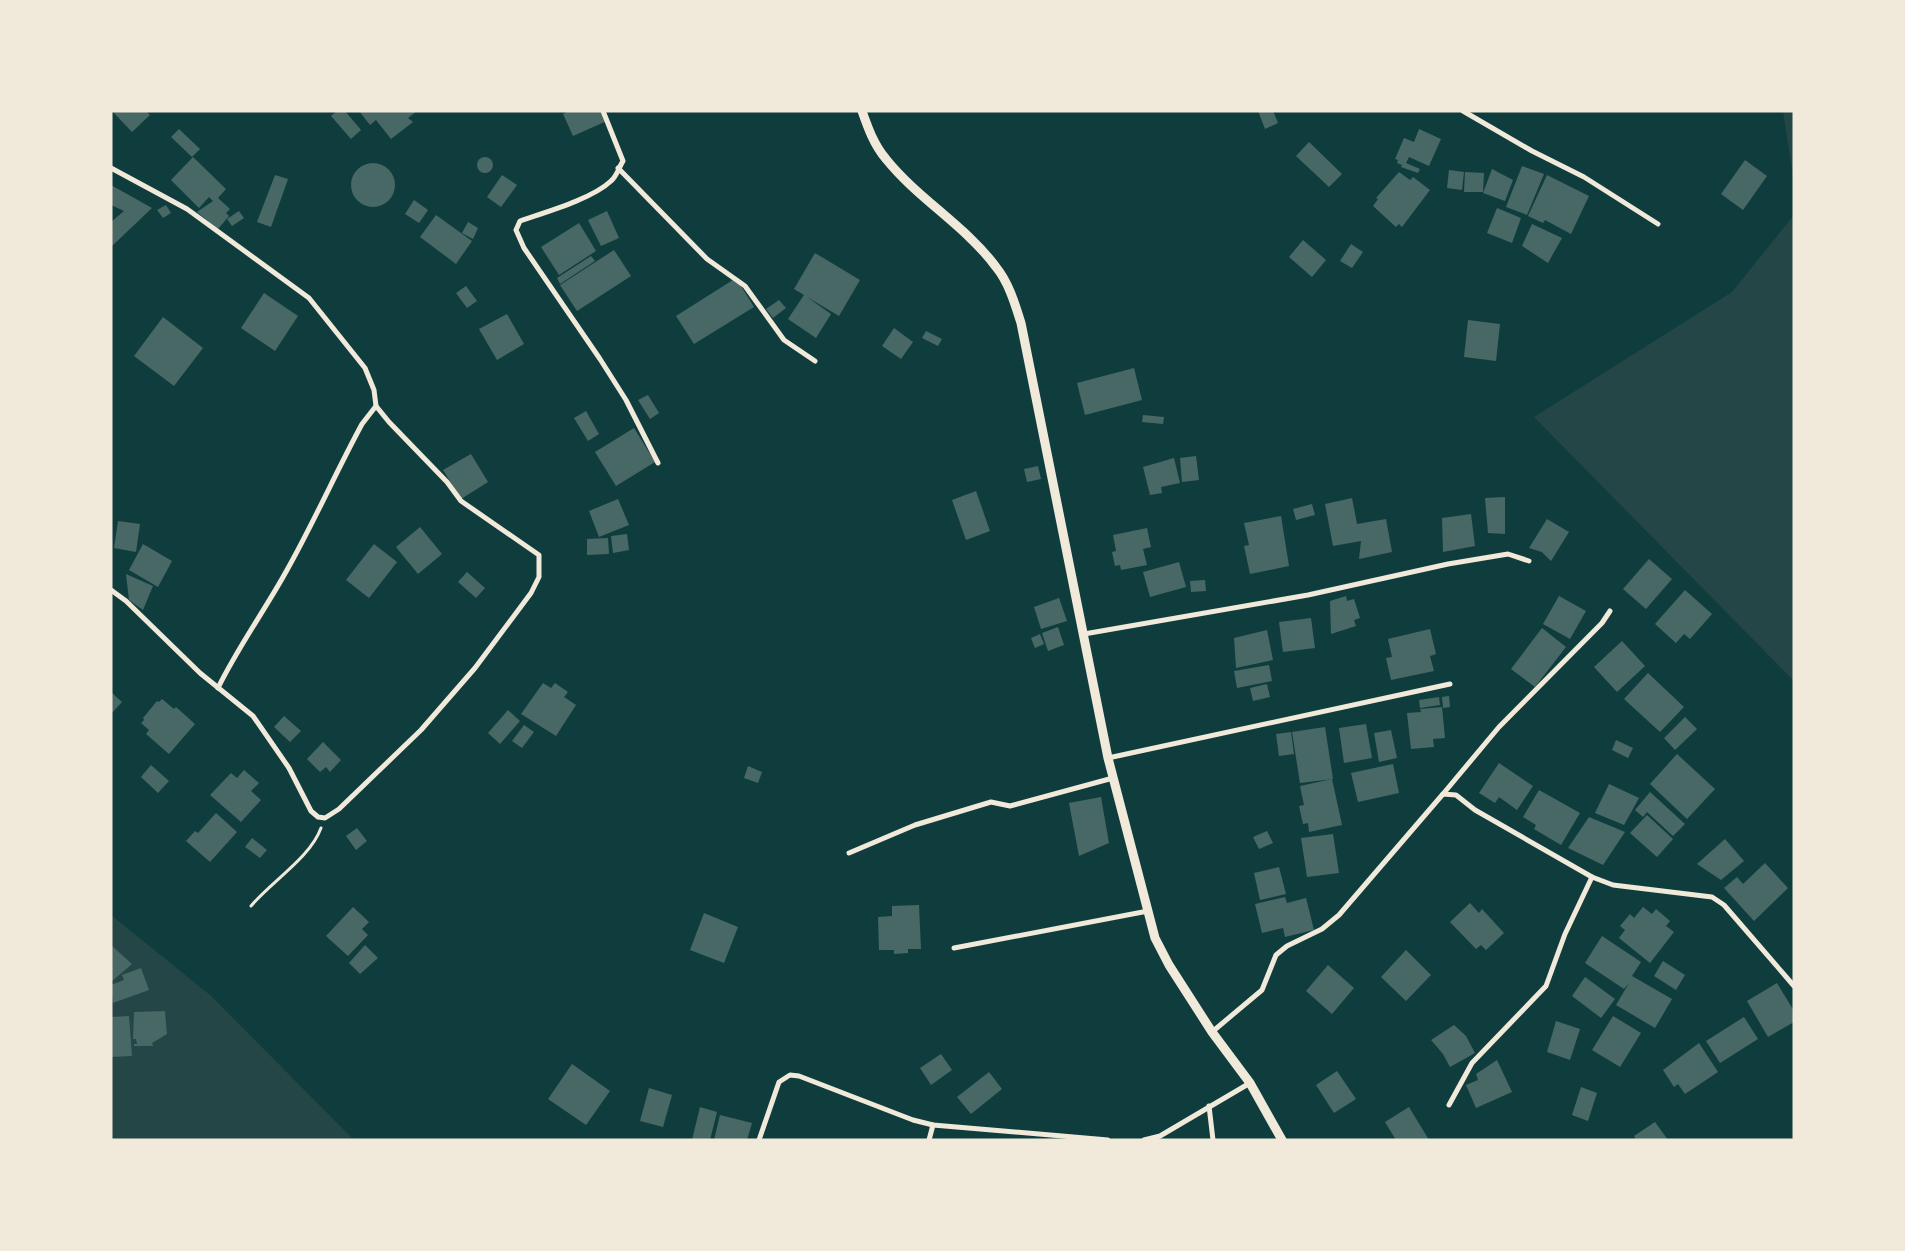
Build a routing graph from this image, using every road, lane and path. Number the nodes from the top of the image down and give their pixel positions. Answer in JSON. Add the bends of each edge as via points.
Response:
{"nodes":[{"id":1,"x":603,"y":111,"type":"edge"},
{"id":2,"x":862,"y":111,"type":"edge"},
{"id":3,"x":1463,"y":111,"type":"edge"},
{"id":4,"x":111,"y":168,"type":"edge"},
{"id":5,"x":618,"y":168,"type":"junction"},
{"id":6,"x":1658,"y":224,"type":"dead end"},
{"id":7,"x":815,"y":361,"type":"dead end"},
{"id":8,"x":376,"y":406,"type":"junction"},
{"id":9,"x":658,"y":463,"type":"dead end"},
{"id":10,"x":1529,"y":561,"type":"dead end"},
{"id":11,"x":111,"y":590,"type":"edge"},
{"id":12,"x":1610,"y":611,"type":"dead end"},
{"id":13,"x":1084,"y":634,"type":"junction"},
{"id":14,"x":1450,"y":684,"type":"dead end"},
{"id":15,"x":218,"y":688,"type":"junction"},
{"id":16,"x":1108,"y":758,"type":"junction"},
{"id":17,"x":1113,"y":778,"type":"junction"},
{"id":18,"x":1444,"y":794,"type":"junction"},
{"id":19,"x":325,"y":818,"type":"junction"},
{"id":20,"x":849,"y":853,"type":"dead end"},
{"id":21,"x":1592,"y":877,"type":"junction"},
{"id":22,"x":251,"y":906,"type":"dead end"},
{"id":23,"x":1148,"y":911,"type":"junction"},
{"id":24,"x":954,"y":948,"type":"dead end"},
{"id":25,"x":1794,"y":986,"type":"edge"},
{"id":26,"x":1212,"y":1032,"type":"junction"},
{"id":27,"x":1250,"y":1083,"type":"junction"},
{"id":28,"x":1449,"y":1105,"type":"dead end"},
{"id":29,"x":1209,"y":1106,"type":"junction"},
{"id":30,"x":934,"y":1125,"type":"junction"},
{"id":31,"x":759,"y":1140,"type":"edge"},
{"id":32,"x":929,"y":1140,"type":"edge"},
{"id":33,"x":1108,"y":1140,"type":"edge"},
{"id":34,"x":1144,"y":1140,"type":"edge"},
{"id":35,"x":1213,"y":1140,"type":"edge"},
{"id":36,"x":1282,"y":1140,"type":"edge"}],
"edges":[{"from":1,"to":5,"type":"street","via":[[621,150],[623,161]]},
{"from":2,"to":13,"type":"street","via":[[885,158],[977,245],[997,267],[1011,293],[1022,323]]},
{"from":3,"to":6,"type":"street","via":[[1584,177]]},
{"from":4,"to":8,"type":"street","via":[[187,209],[309,298],[365,368],[374,390]]},
{"from":5,"to":7,"type":"street","via":[[706,259],[745,286],[784,340]]},
{"from":5,"to":9,"type":"street","via":[[607,184],[570,203],[520,221],[516,230],[524,248],[606,367]]},
{"from":8,"to":15,"type":"street","via":[[362,424],[284,576]]},
{"from":8,"to":19,"type":"street","via":[[462,501],[539,555],[539,577],[531,593],[444,706],[339,809]]},
{"from":10,"to":13,"type":"street","via":[[1508,554],[1308,595]]},
{"from":11,"to":15,"type":"street"},
{"from":12,"to":18,"type":"street","via":[[1602,623],[1499,727]]},
{"from":13,"to":16,"type":"street"},
{"from":14,"to":16,"type":"street"},
{"from":15,"to":19,"type":"street","via":[[253,716],[289,768],[311,811]]},
{"from":16,"to":17,"type":"street"},
{"from":17,"to":20,"type":"street","via":[[1010,806],[991,802],[915,825]]},
{"from":17,"to":23,"type":"street"},
{"from":18,"to":21,"type":"street","via":[[1456,795],[1475,810]]},
{"from":18,"to":26,"type":"street","via":[[1339,915],[1322,929],[1276,955],[1262,990]]},
{"from":19,"to":22,"type":"path","via":[[317,839]]},
{"from":21,"to":25,"type":"street","via":[[1613,885],[1712,897],[1724,905]]},
{"from":21,"to":28,"type":"street","via":[[1565,934],[1546,986],[1472,1063]]},
{"from":23,"to":24,"type":"street"},
{"from":23,"to":26,"type":"street","via":[[1155,938],[1169,965]]},
{"from":26,"to":27,"type":"street"},
{"from":27,"to":29,"type":"street"},
{"from":27,"to":36,"type":"street"},
{"from":29,"to":34,"type":"street","via":[[1160,1136]]},
{"from":29,"to":35,"type":"street"},
{"from":30,"to":31,"type":"street","via":[[790,1075],[779,1082]]},
{"from":30,"to":32,"type":"street"},
{"from":30,"to":33,"type":"street"}]}
